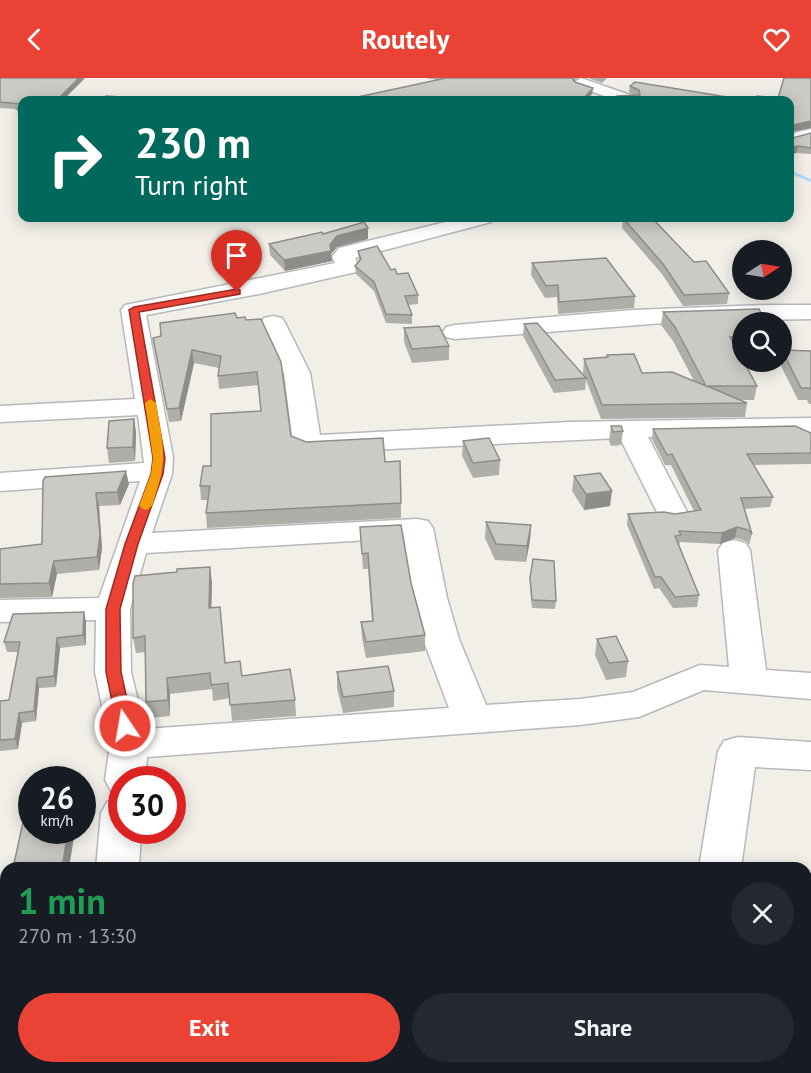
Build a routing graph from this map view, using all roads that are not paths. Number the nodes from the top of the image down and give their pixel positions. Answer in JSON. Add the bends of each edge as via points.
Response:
{"nodes":[{"id":1,"x":591,"y":78,"type":"edge"},
{"id":2,"x":618,"y":96,"type":"edge"},
{"id":3,"x":811,"y":134,"type":"edge"},
{"id":4,"x":794,"y":138,"type":"edge"},
{"id":5,"x":469,"y":222,"type":"edge"},
{"id":6,"x":811,"y":312,"type":"edge"},
{"id":7,"x":273,"y":323,"type":"dead end"},
{"id":8,"x":455,"y":332,"type":"dead end"},
{"id":9,"x":151,"y":406,"type":"junction"},
{"id":10,"x":0,"y":414,"type":"edge"},
{"id":11,"x":811,"y":426,"type":"edge"},
{"id":12,"x":629,"y":428,"type":"junction"},
{"id":13,"x":157,"y":471,"type":"junction"},
{"id":14,"x":0,"y":482,"type":"edge"},
{"id":15,"x":673,"y":514,"type":"edge"},
{"id":16,"x":132,"y":544,"type":"junction"},
{"id":17,"x":734,"y":550,"type":"dead end"},
{"id":18,"x":113,"y":609,"type":"junction"},
{"id":19,"x":0,"y":611,"type":"edge"},
{"id":20,"x":749,"y":681,"type":"junction"},
{"id":21,"x":811,"y":686,"type":"edge"},
{"id":22,"x":474,"y":721,"type":"junction"},
{"id":23,"x":811,"y":756,"type":"edge"},
{"id":24,"x":127,"y":762,"type":"edge"},
{"id":25,"x":119,"y":844,"type":"edge"},
{"id":26,"x":118,"y":862,"type":"edge"},
{"id":27,"x":721,"y":862,"type":"edge"}],
"edges":[{"from":1,"to":2,"type":"street","via":[[581,83]]},
{"from":3,"to":4,"type":"street"},
{"from":5,"to":9,"type":"street","via":[[347,254],[343,257],[348,267],[134,310]]},
{"from":6,"to":8,"type":"street","via":[[677,315]]},
{"from":7,"to":12,"type":"street","via":[[297,373],[307,444]]},
{"from":9,"to":10,"type":"street"},
{"from":9,"to":13,"type":"street","via":[[158,443]]},
{"from":11,"to":12,"type":"street"},
{"from":12,"to":15,"type":"street"},
{"from":13,"to":14,"type":"street"},
{"from":13,"to":16,"type":"street"},
{"from":16,"to":18,"type":"street"},
{"from":16,"to":22,"type":"street","via":[[417,528],[441,639]]},
{"from":17,"to":20,"type":"street"},
{"from":18,"to":19,"type":"street"},
{"from":18,"to":24,"type":"street","via":[[113,672]]},
{"from":20,"to":21,"type":"street"},
{"from":20,"to":22,"type":"street","via":[[700,677],[639,704]]},
{"from":22,"to":24,"type":"street"},
{"from":23,"to":27,"type":"street","via":[[738,751]]},
{"from":25,"to":26,"type":"street"}]}
